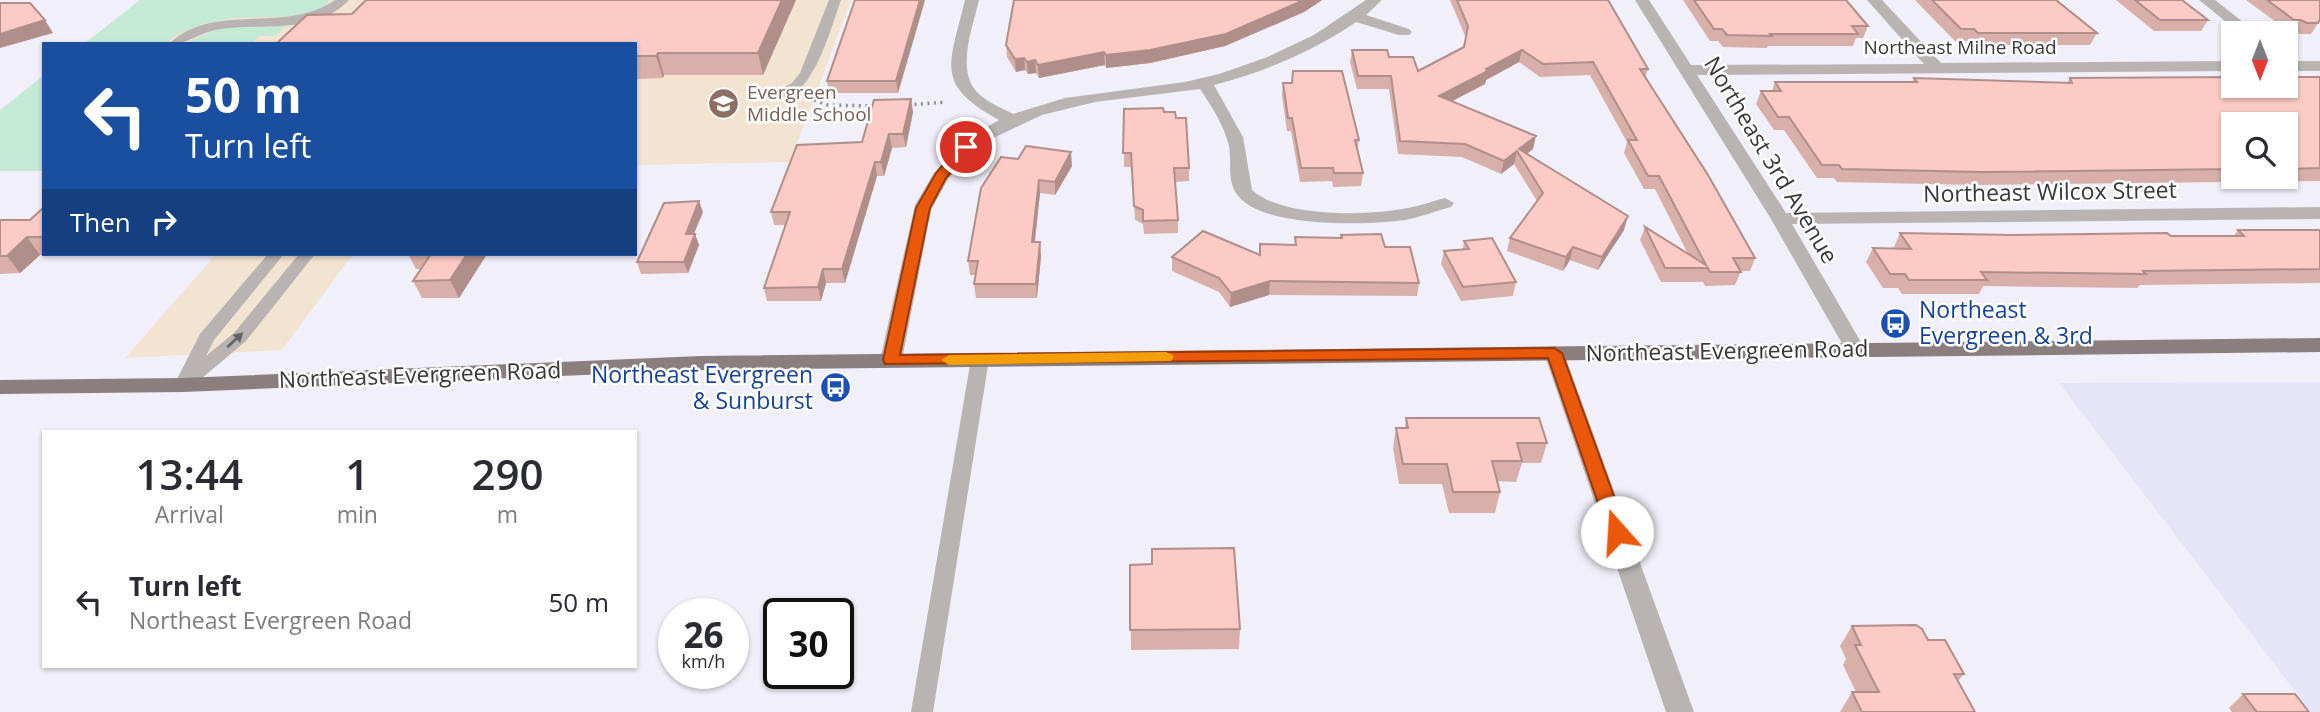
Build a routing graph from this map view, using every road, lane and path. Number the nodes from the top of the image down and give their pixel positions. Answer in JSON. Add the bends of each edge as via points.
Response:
{"nodes":[{"id":1,"x":344,"y":0,"type":"edge"},
{"id":2,"x":835,"y":0,"type":"edge"},
{"id":3,"x":972,"y":0,"type":"edge"},
{"id":4,"x":1375,"y":0,"type":"edge"},
{"id":5,"x":1642,"y":0,"type":"edge"},
{"id":6,"x":1874,"y":0,"type":"edge"},
{"id":7,"x":2206,"y":0,"type":"edge"},
{"id":8,"x":1356,"y":17,"type":"junction"},
{"id":9,"x":2233,"y":21,"type":"edge"},
{"id":10,"x":1405,"y":32,"type":"dead end"},
{"id":11,"x":178,"y":42,"type":"edge"},
{"id":12,"x":2298,"y":65,"type":"edge"},
{"id":13,"x":2221,"y":66,"type":"edge"},
{"id":14,"x":2320,"y":66,"type":"edge"},
{"id":15,"x":1937,"y":69,"type":"junction"},
{"id":16,"x":1688,"y":71,"type":"junction"},
{"id":17,"x":1205,"y":83,"type":"junction"},
{"id":18,"x":783,"y":94,"type":"dead end"},
{"id":19,"x":801,"y":95,"type":"dead end"},
{"id":20,"x":946,"y":102,"type":"dead end"},
{"id":21,"x":904,"y":105,"type":"edge"},
{"id":22,"x":881,"y":106,"type":"edge"},
{"id":23,"x":1009,"y":119,"type":"junction"},
{"id":24,"x":1445,"y":203,"type":"dead end"},
{"id":25,"x":2320,"y":213,"type":"edge"},
{"id":26,"x":1780,"y":219,"type":"junction"},
{"id":27,"x":274,"y":256,"type":"edge"},
{"id":28,"x":305,"y":256,"type":"edge"},
{"id":29,"x":2320,"y":345,"type":"edge"},
{"id":30,"x":1855,"y":349,"type":"junction"},
{"id":31,"x":1554,"y":353,"type":"junction"},
{"id":32,"x":980,"y":359,"type":"junction"},
{"id":33,"x":891,"y":360,"type":"junction"},
{"id":34,"x":183,"y":385,"type":"junction"},
{"id":35,"x":0,"y":387,"type":"edge"},
{"id":36,"x":922,"y":712,"type":"edge"},
{"id":37,"x":1680,"y":712,"type":"edge"}],
"edges":[{"from":1,"to":11,"type":"lane","via":[[311,19],[219,24]]},
{"from":2,"to":18,"type":"lane","via":[[806,74]]},
{"from":3,"to":23,"type":"street","via":[[959,63],[962,82],[971,96]]},
{"from":4,"to":8,"type":"street"},
{"from":5,"to":16,"type":"street","name":"Northeast 3rd Avenue"},
{"from":6,"to":15,"type":"street"},
{"from":7,"to":9,"type":"street"},
{"from":8,"to":10,"type":"street"},
{"from":8,"to":17,"type":"street","via":[[1308,43]]},
{"from":12,"to":14,"type":"street"},
{"from":13,"to":15,"type":"street","name":"Northeast Milne Road"},
{"from":15,"to":16,"type":"street","name":"Northeast Milne Road"},
{"from":16,"to":26,"type":"street","name":"Northeast 3rd Avenue"},
{"from":17,"to":23,"type":"street","via":[[1070,101]]},
{"from":17,"to":24,"type":"street","via":[[1237,145],[1240,183],[1247,196],[1263,208],[1298,215],[1399,215]]},
{"from":19,"to":22,"type":"path","via":[[828,105]]},
{"from":20,"to":21,"type":"path"},
{"from":23,"to":33,"type":"street","via":[[966,147],[940,176],[923,208]]},
{"from":25,"to":26,"type":"street","name":"Northeast Wilcox Street"},
{"from":26,"to":30,"type":"street","name":"Northeast 3rd Avenue"},
{"from":27,"to":34,"type":"lane","via":[[206,338]]},
{"from":34,"to":28,"type":"lane","one_way":true,"via":[[240,337]]},
{"from":29,"to":30,"type":"main road","name":"Northeast Evergreen Road"},
{"from":30,"to":31,"type":"main road","name":"Northeast Evergreen Road"},
{"from":31,"to":32,"type":"main road","name":"Northeast Evergreen Road"},
{"from":31,"to":37,"type":"street","name":"Northeast Evergreen Road"},
{"from":32,"to":33,"type":"main road","name":"Northeast Evergreen Road"},
{"from":32,"to":36,"type":"lane"},
{"from":33,"to":34,"type":"main road","name":"Northeast Evergreen Road","via":[[700,363]]},
{"from":34,"to":35,"type":"main road","name":"Northeast Evergreen Road"}]}
